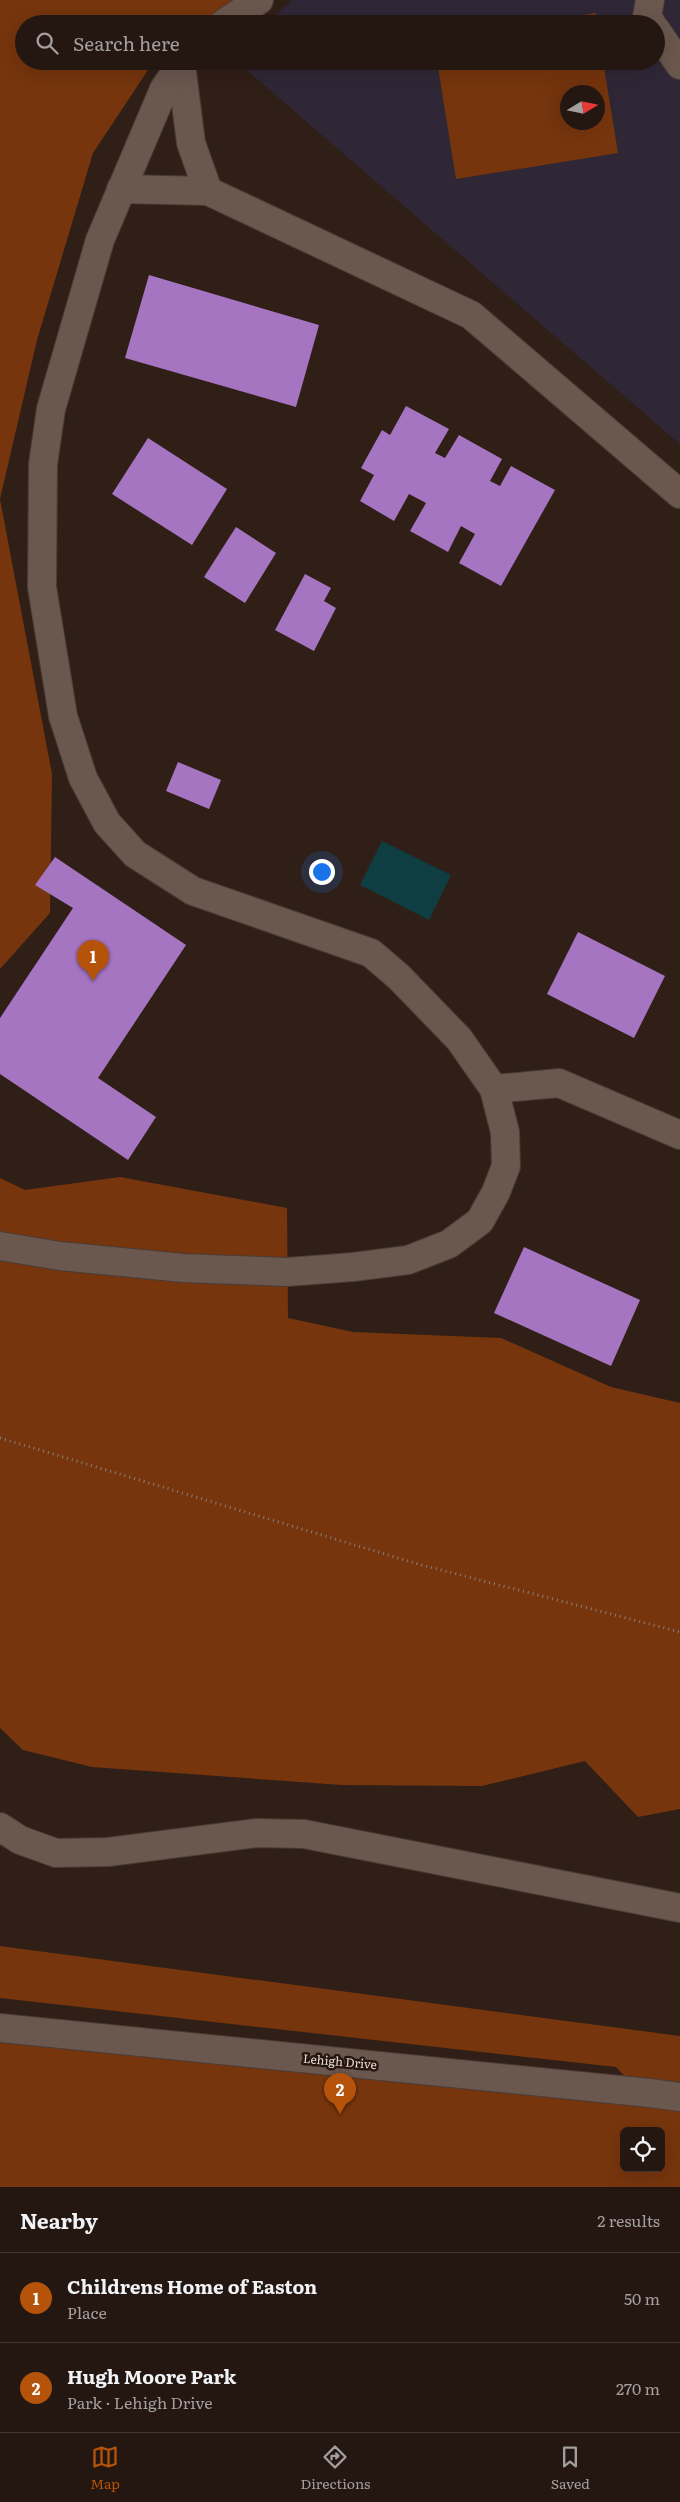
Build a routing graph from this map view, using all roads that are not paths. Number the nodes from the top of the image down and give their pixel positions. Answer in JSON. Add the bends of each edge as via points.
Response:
{"nodes":[{"id":1,"x":259,"y":0,"type":"edge"},
{"id":2,"x":650,"y":0,"type":"edge"},
{"id":3,"x":236,"y":15,"type":"edge"},
{"id":4,"x":647,"y":15,"type":"edge"},
{"id":5,"x":665,"y":43,"type":"edge"},
{"id":6,"x":680,"y":64,"type":"edge"},
{"id":7,"x":177,"y":70,"type":"edge"},
{"id":8,"x":183,"y":70,"type":"edge"},
{"id":9,"x":121,"y":189,"type":"junction"},
{"id":10,"x":208,"y":191,"type":"junction"},
{"id":11,"x":680,"y":494,"type":"edge"},
{"id":12,"x":494,"y":1089,"type":"junction"},
{"id":13,"x":680,"y":1135,"type":"edge"},
{"id":14,"x":0,"y":1246,"type":"edge"},
{"id":15,"x":0,"y":1827,"type":"edge"},
{"id":16,"x":680,"y":1908,"type":"edge"},
{"id":17,"x":0,"y":2028,"type":"edge"},
{"id":18,"x":680,"y":2097,"type":"edge"}],
"edges":[{"from":1,"to":3,"type":"street"},
{"from":2,"to":4,"type":"street"},
{"from":5,"to":6,"type":"street"},
{"from":7,"to":9,"type":"street","via":[[164,89]]},
{"from":8,"to":10,"type":"street","via":[[191,143]]},
{"from":9,"to":10,"type":"street"},
{"from":9,"to":12,"type":"street","via":[[100,240],[51,409],[42,464],[42,587],[63,716],[83,778],[107,823],[134,854],[193,891],[371,954],[399,977],[459,1039]]},
{"from":10,"to":11,"type":"street","via":[[471,315]]},
{"from":12,"to":13,"type":"street","via":[[559,1083]]},
{"from":12,"to":14,"type":"street","via":[[505,1132],[506,1166],[496,1192],[480,1221],[449,1244],[408,1260],[353,1267],[268,1271],[183,1268],[60,1256]]},
{"from":15,"to":16,"type":"street","via":[[20,1840],[56,1853],[108,1852],[257,1833],[304,1834]]},
{"from":17,"to":18,"type":"street","name":"Lehigh Drive"}]}
